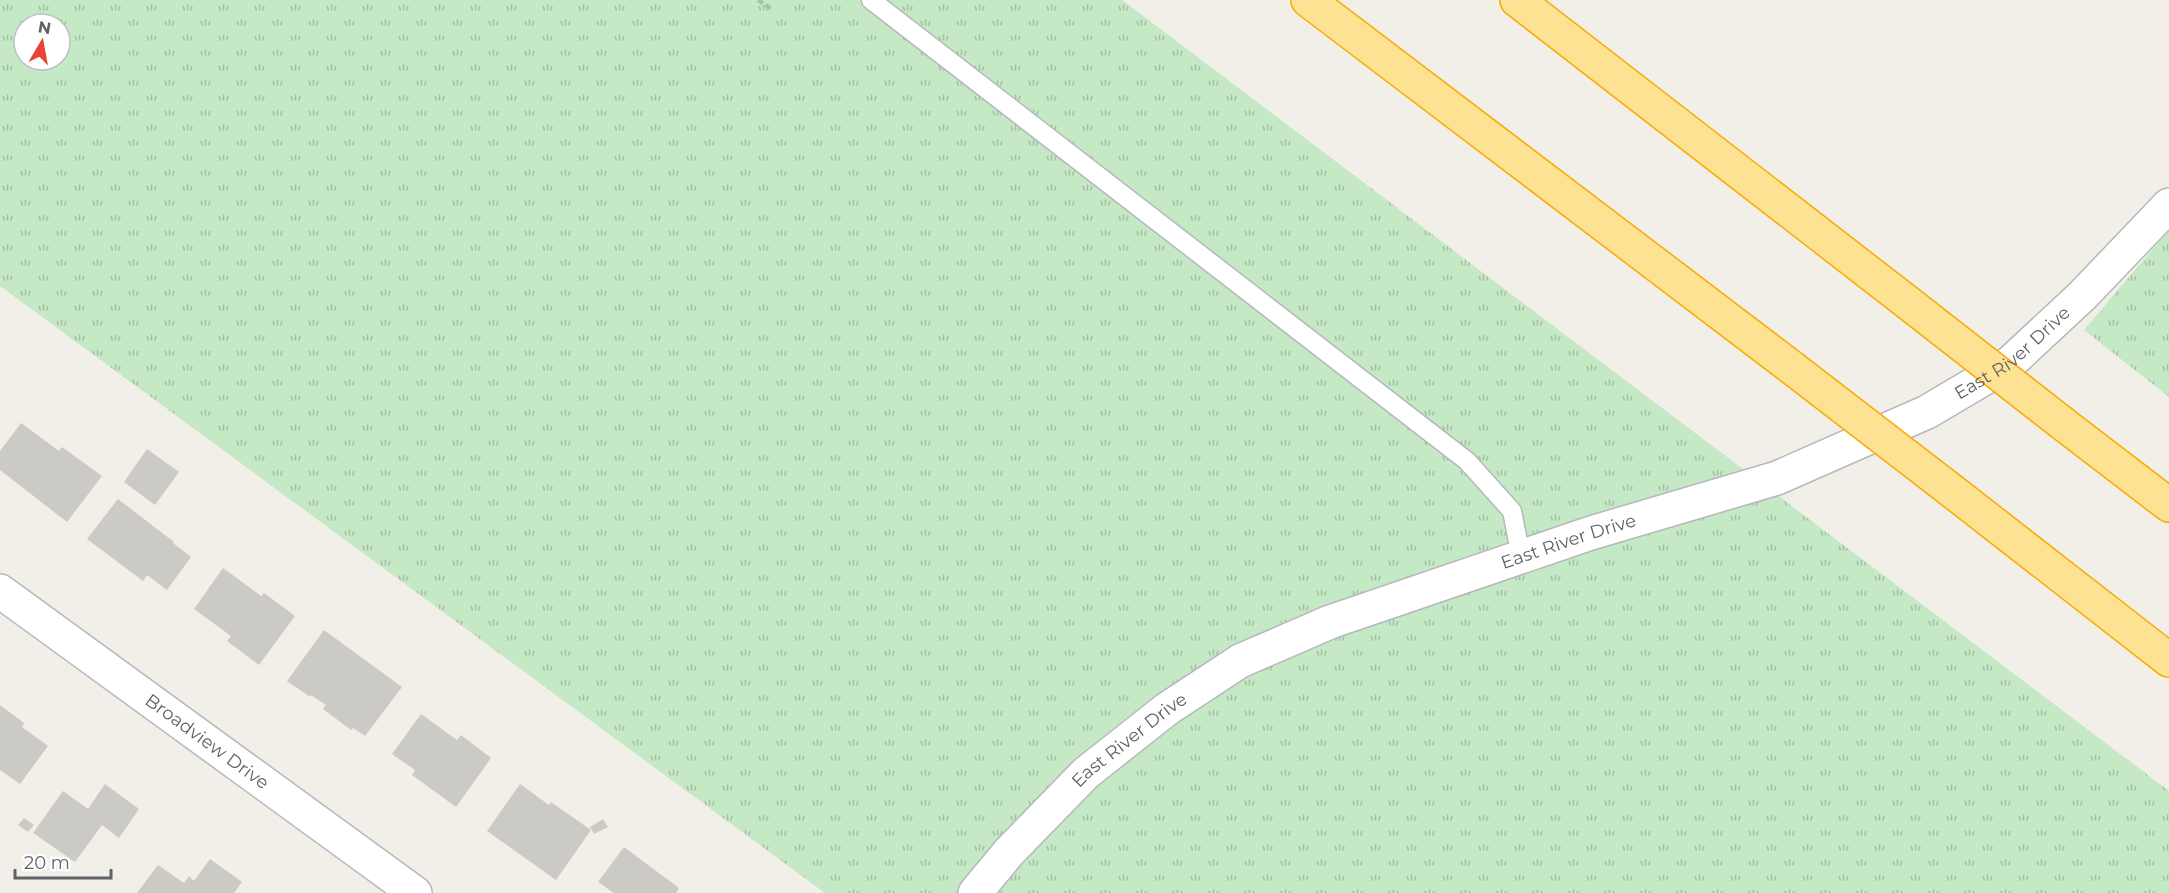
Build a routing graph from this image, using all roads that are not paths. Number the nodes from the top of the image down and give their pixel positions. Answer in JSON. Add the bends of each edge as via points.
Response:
{"nodes":[{"id":1,"x":871,"y":0,"type":"edge"},
{"id":2,"x":1308,"y":0,"type":"edge"},
{"id":3,"x":1517,"y":0,"type":"edge"},
{"id":4,"x":2169,"y":205,"type":"edge"},
{"id":5,"x":2169,"y":505,"type":"edge"},
{"id":6,"x":1521,"y":557,"type":"junction"},
{"id":7,"x":0,"y":591,"type":"edge"},
{"id":8,"x":2169,"y":660,"type":"edge"},
{"id":9,"x":415,"y":893,"type":"edge"},
{"id":10,"x":975,"y":893,"type":"edge"}],
"edges":[{"from":1,"to":6,"type":"lane","via":[[1467,461],[1512,511]]},
{"from":2,"to":8,"type":"highway","bridge":true},
{"from":3,"to":5,"type":"highway","bridge":true},
{"from":4,"to":6,"type":"street","name":"East River Drive","via":[[2082,296],[2010,363],[1927,412],[1777,478]]},
{"from":6,"to":10,"type":"street","name":"East River Drive","via":[[1330,622],[1240,661],[1167,709],[1086,773]]},
{"from":7,"to":9,"type":"street","name":"Broadview Drive"}]}
